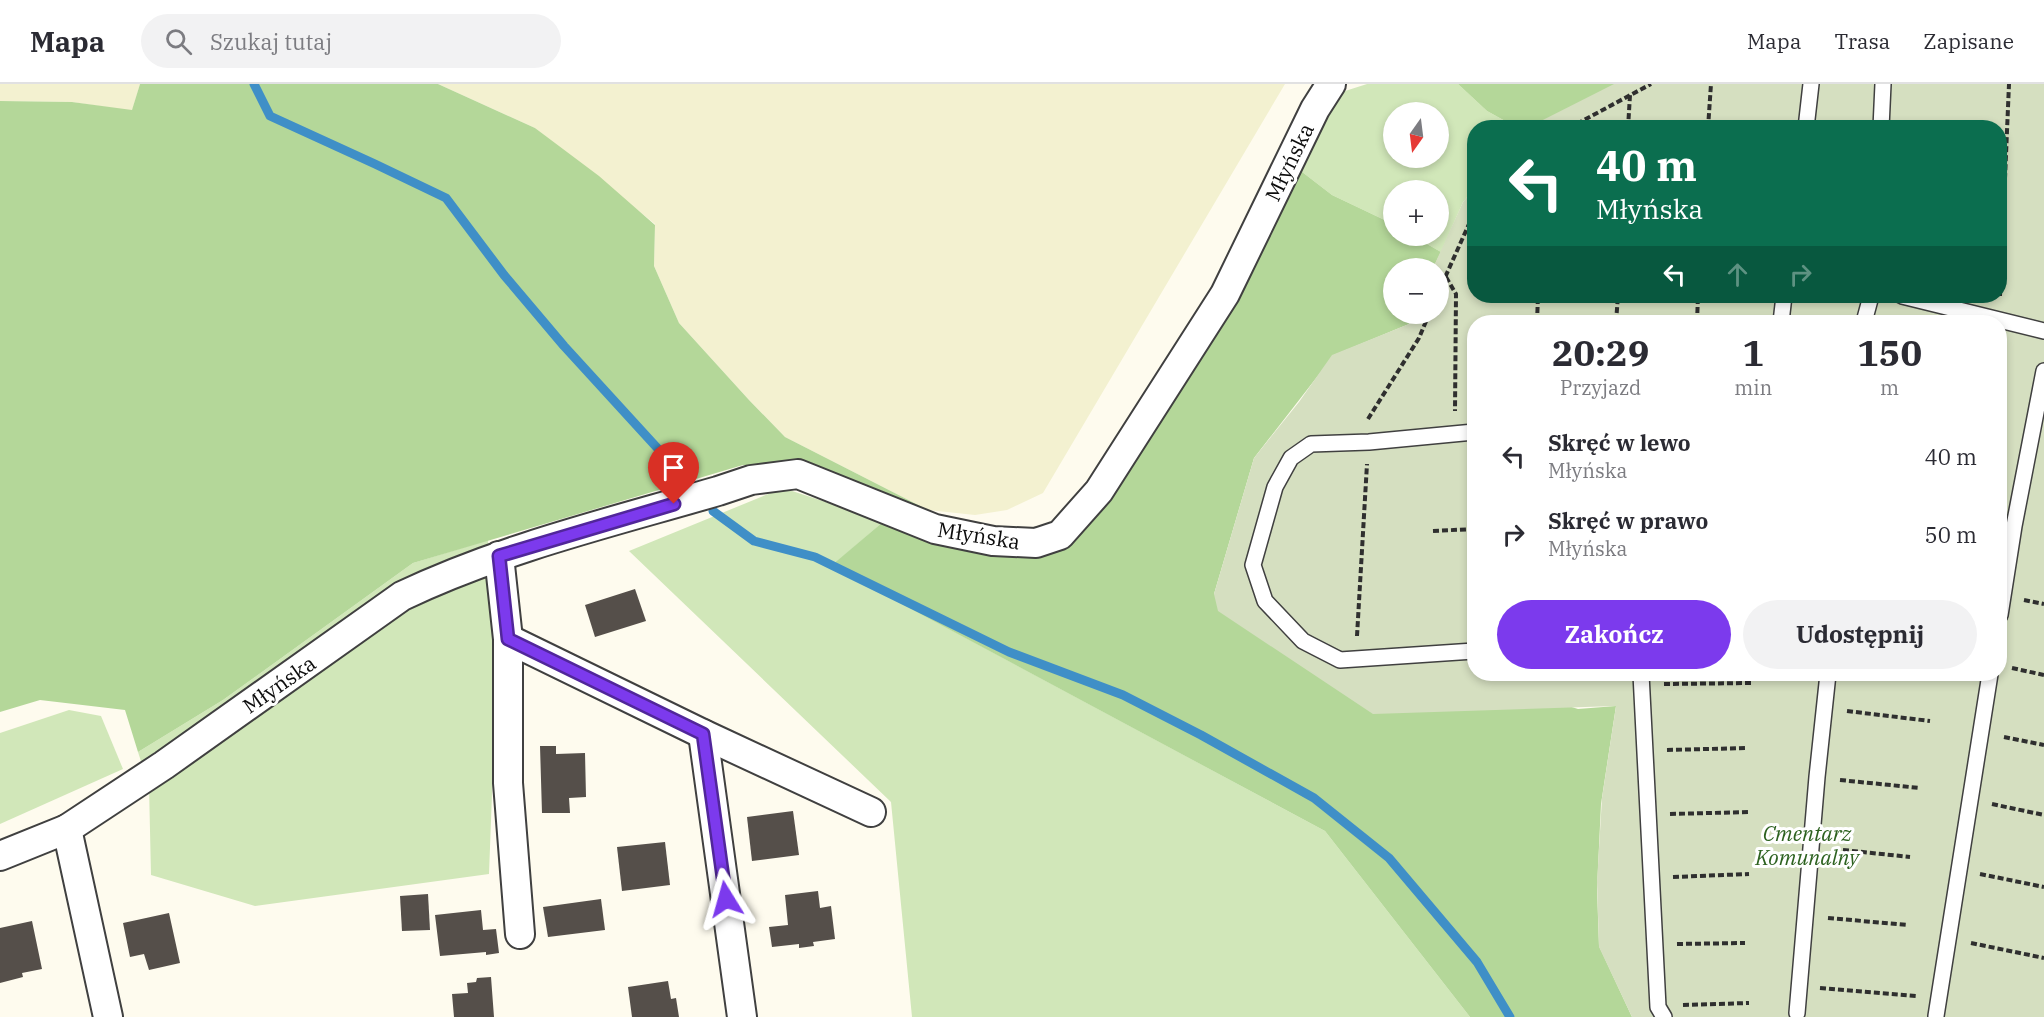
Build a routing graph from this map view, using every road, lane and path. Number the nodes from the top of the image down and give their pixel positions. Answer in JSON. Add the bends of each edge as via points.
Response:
{"nodes":[{"id":1,"x":1331,"y":84,"type":"edge"},
{"id":2,"x":1651,"y":84,"type":"edge"},
{"id":3,"x":1711,"y":84,"type":"edge"},
{"id":4,"x":1811,"y":84,"type":"edge"},
{"id":5,"x":1883,"y":84,"type":"edge"},
{"id":6,"x":2009,"y":84,"type":"edge"},
{"id":7,"x":1630,"y":95,"type":"junction"},
{"id":8,"x":1584,"y":120,"type":"edge"},
{"id":9,"x":1628,"y":120,"type":"edge"},
{"id":10,"x":1709,"y":120,"type":"edge"},
{"id":11,"x":1807,"y":120,"type":"edge"},
{"id":12,"x":1881,"y":120,"type":"edge"},
{"id":13,"x":2007,"y":131,"type":"edge"},
{"id":14,"x":1467,"y":229,"type":"edge"},
{"id":15,"x":1449,"y":270,"type":"edge"},
{"id":16,"x":1449,"y":282,"type":"edge"},
{"id":17,"x":1930,"y":303,"type":"edge"},
{"id":18,"x":1979,"y":315,"type":"edge"},
{"id":19,"x":2007,"y":322,"type":"edge"},
{"id":20,"x":1425,"y":324,"type":"edge"},
{"id":21,"x":2044,"y":331,"type":"edge"},
{"id":22,"x":2044,"y":370,"type":"edge"},
{"id":23,"x":1467,"y":433,"type":"edge"},
{"id":24,"x":1455,"y":434,"type":"junction"},
{"id":25,"x":1361,"y":442,"type":"junction"},
{"id":26,"x":1467,"y":529,"type":"edge"},
{"id":27,"x":1433,"y":531,"type":"dead end"},
{"id":28,"x":499,"y":556,"type":"junction"},
{"id":29,"x":2007,"y":570,"type":"edge"},
{"id":30,"x":508,"y":639,"type":"junction"},
{"id":31,"x":1467,"y":651,"type":"edge"},
{"id":32,"x":1355,"y":659,"type":"junction"},
{"id":33,"x":2011,"y":668,"type":"dead end"},
{"id":34,"x":2044,"y":675,"type":"edge"},
{"id":35,"x":1642,"y":681,"type":"edge"},
{"id":36,"x":1698,"y":681,"type":"edge"},
{"id":37,"x":1827,"y":681,"type":"edge"},
{"id":38,"x":1989,"y":681,"type":"edge"},
{"id":39,"x":1753,"y":683,"type":"dead end"},
{"id":40,"x":1825,"y":709,"type":"junction"},
{"id":41,"x":1930,"y":721,"type":"dead end"},
{"id":42,"x":1981,"y":732,"type":"junction"},
{"id":43,"x":703,"y":734,"type":"junction"},
{"id":44,"x":2044,"y":746,"type":"edge"},
{"id":45,"x":1746,"y":748,"type":"dead end"},
{"id":46,"x":1645,"y":751,"type":"junction"},
{"id":47,"x":1817,"y":777,"type":"junction"},
{"id":48,"x":1920,"y":788,"type":"dead end"},
{"id":49,"x":1970,"y":800,"type":"junction"},
{"id":50,"x":871,"y":812,"type":"dead end"},
{"id":51,"x":1750,"y":812,"type":"dead end"},
{"id":52,"x":1648,"y":814,"type":"junction"},
{"id":53,"x":2044,"y":815,"type":"edge"},
{"id":54,"x":68,"y":829,"type":"junction"},
{"id":55,"x":1811,"y":847,"type":"junction"},
{"id":56,"x":0,"y":856,"type":"edge"},
{"id":57,"x":1910,"y":857,"type":"dead end"},
{"id":58,"x":1959,"y":869,"type":"junction"},
{"id":59,"x":1749,"y":874,"type":"dead end"},
{"id":60,"x":1652,"y":877,"type":"junction"},
{"id":61,"x":2044,"y":887,"type":"edge"},
{"id":62,"x":1805,"y":916,"type":"junction"},
{"id":63,"x":1908,"y":926,"type":"dead end"},
{"id":64,"x":520,"y":934,"type":"dead end"},
{"id":65,"x":1948,"y":938,"type":"junction"},
{"id":66,"x":1745,"y":943,"type":"dead end"},
{"id":67,"x":1655,"y":945,"type":"junction"},
{"id":68,"x":2044,"y":958,"type":"edge"},
{"id":69,"x":1800,"y":986,"type":"junction"},
{"id":70,"x":1939,"y":998,"type":"junction"},
{"id":71,"x":1749,"y":1002,"type":"dead end"},
{"id":72,"x":1661,"y":1012,"type":"edge"},
{"id":73,"x":1797,"y":1014,"type":"dead end"},
{"id":74,"x":1936,"y":1016,"type":"edge"},
{"id":75,"x":108,"y":1017,"type":"edge"},
{"id":76,"x":742,"y":1017,"type":"edge"}],
"edges":[{"from":1,"to":28,"type":"street","name":"Młyńska","via":[[1315,108],[1225,294],[1099,491],[1060,535],[1036,543],[993,541],[935,529],[798,474],[751,480]]},
{"from":2,"to":7,"type":"path"},
{"from":3,"to":10,"type":"path"},
{"from":4,"to":11,"type":"lane"},
{"from":5,"to":12,"type":"lane"},
{"from":6,"to":13,"type":"path"},
{"from":7,"to":8,"type":"path"},
{"from":7,"to":9,"type":"path"},
{"from":14,"to":15,"type":"path"},
{"from":16,"to":24,"type":"path","via":[[1456,294]]},
{"from":17,"to":18,"type":"lane"},
{"from":19,"to":21,"type":"lane"},
{"from":20,"to":25,"type":"path"},
{"from":22,"to":29,"type":"lane"},
{"from":23,"to":24,"type":"lane"},
{"from":24,"to":25,"type":"lane"},
{"from":25,"to":32,"type":"path"},
{"from":25,"to":32,"type":"lane","via":[[1311,444],[1291,458],[1275,487],[1253,566],[1265,601],[1303,641],[1340,660]]},
{"from":26,"to":27,"type":"path"},
{"from":28,"to":30,"type":"street"},
{"from":28,"to":54,"type":"street","name":"Młyńska","via":[[402,596]]},
{"from":30,"to":43,"type":"street"},
{"from":30,"to":64,"type":"street","via":[[508,783]]},
{"from":31,"to":32,"type":"lane"},
{"from":33,"to":34,"type":"path"},
{"from":35,"to":46,"type":"lane"},
{"from":36,"to":39,"type":"path"},
{"from":37,"to":40,"type":"lane"},
{"from":38,"to":42,"type":"lane"},
{"from":40,"to":41,"type":"path"},
{"from":40,"to":47,"type":"lane"},
{"from":42,"to":44,"type":"path"},
{"from":42,"to":49,"type":"lane"},
{"from":43,"to":50,"type":"street"},
{"from":43,"to":76,"type":"street"},
{"from":45,"to":46,"type":"path"},
{"from":46,"to":52,"type":"lane"},
{"from":47,"to":48,"type":"path"},
{"from":47,"to":55,"type":"lane"},
{"from":49,"to":53,"type":"path"},
{"from":49,"to":58,"type":"lane"},
{"from":51,"to":52,"type":"path"},
{"from":52,"to":60,"type":"lane"},
{"from":54,"to":56,"type":"street","name":"Młyńska"},
{"from":54,"to":75,"type":"street"},
{"from":55,"to":57,"type":"path"},
{"from":55,"to":62,"type":"lane"},
{"from":58,"to":61,"type":"path"},
{"from":58,"to":65,"type":"lane"},
{"from":59,"to":60,"type":"path"},
{"from":60,"to":67,"type":"lane"},
{"from":62,"to":63,"type":"path"},
{"from":62,"to":69,"type":"lane"},
{"from":65,"to":68,"type":"path"},
{"from":65,"to":70,"type":"lane"},
{"from":66,"to":67,"type":"path"},
{"from":67,"to":72,"type":"lane"},
{"from":69,"to":70,"type":"path"},
{"from":69,"to":73,"type":"lane"},
{"from":70,"to":74,"type":"lane"},
{"from":71,"to":72,"type":"path"}]}
